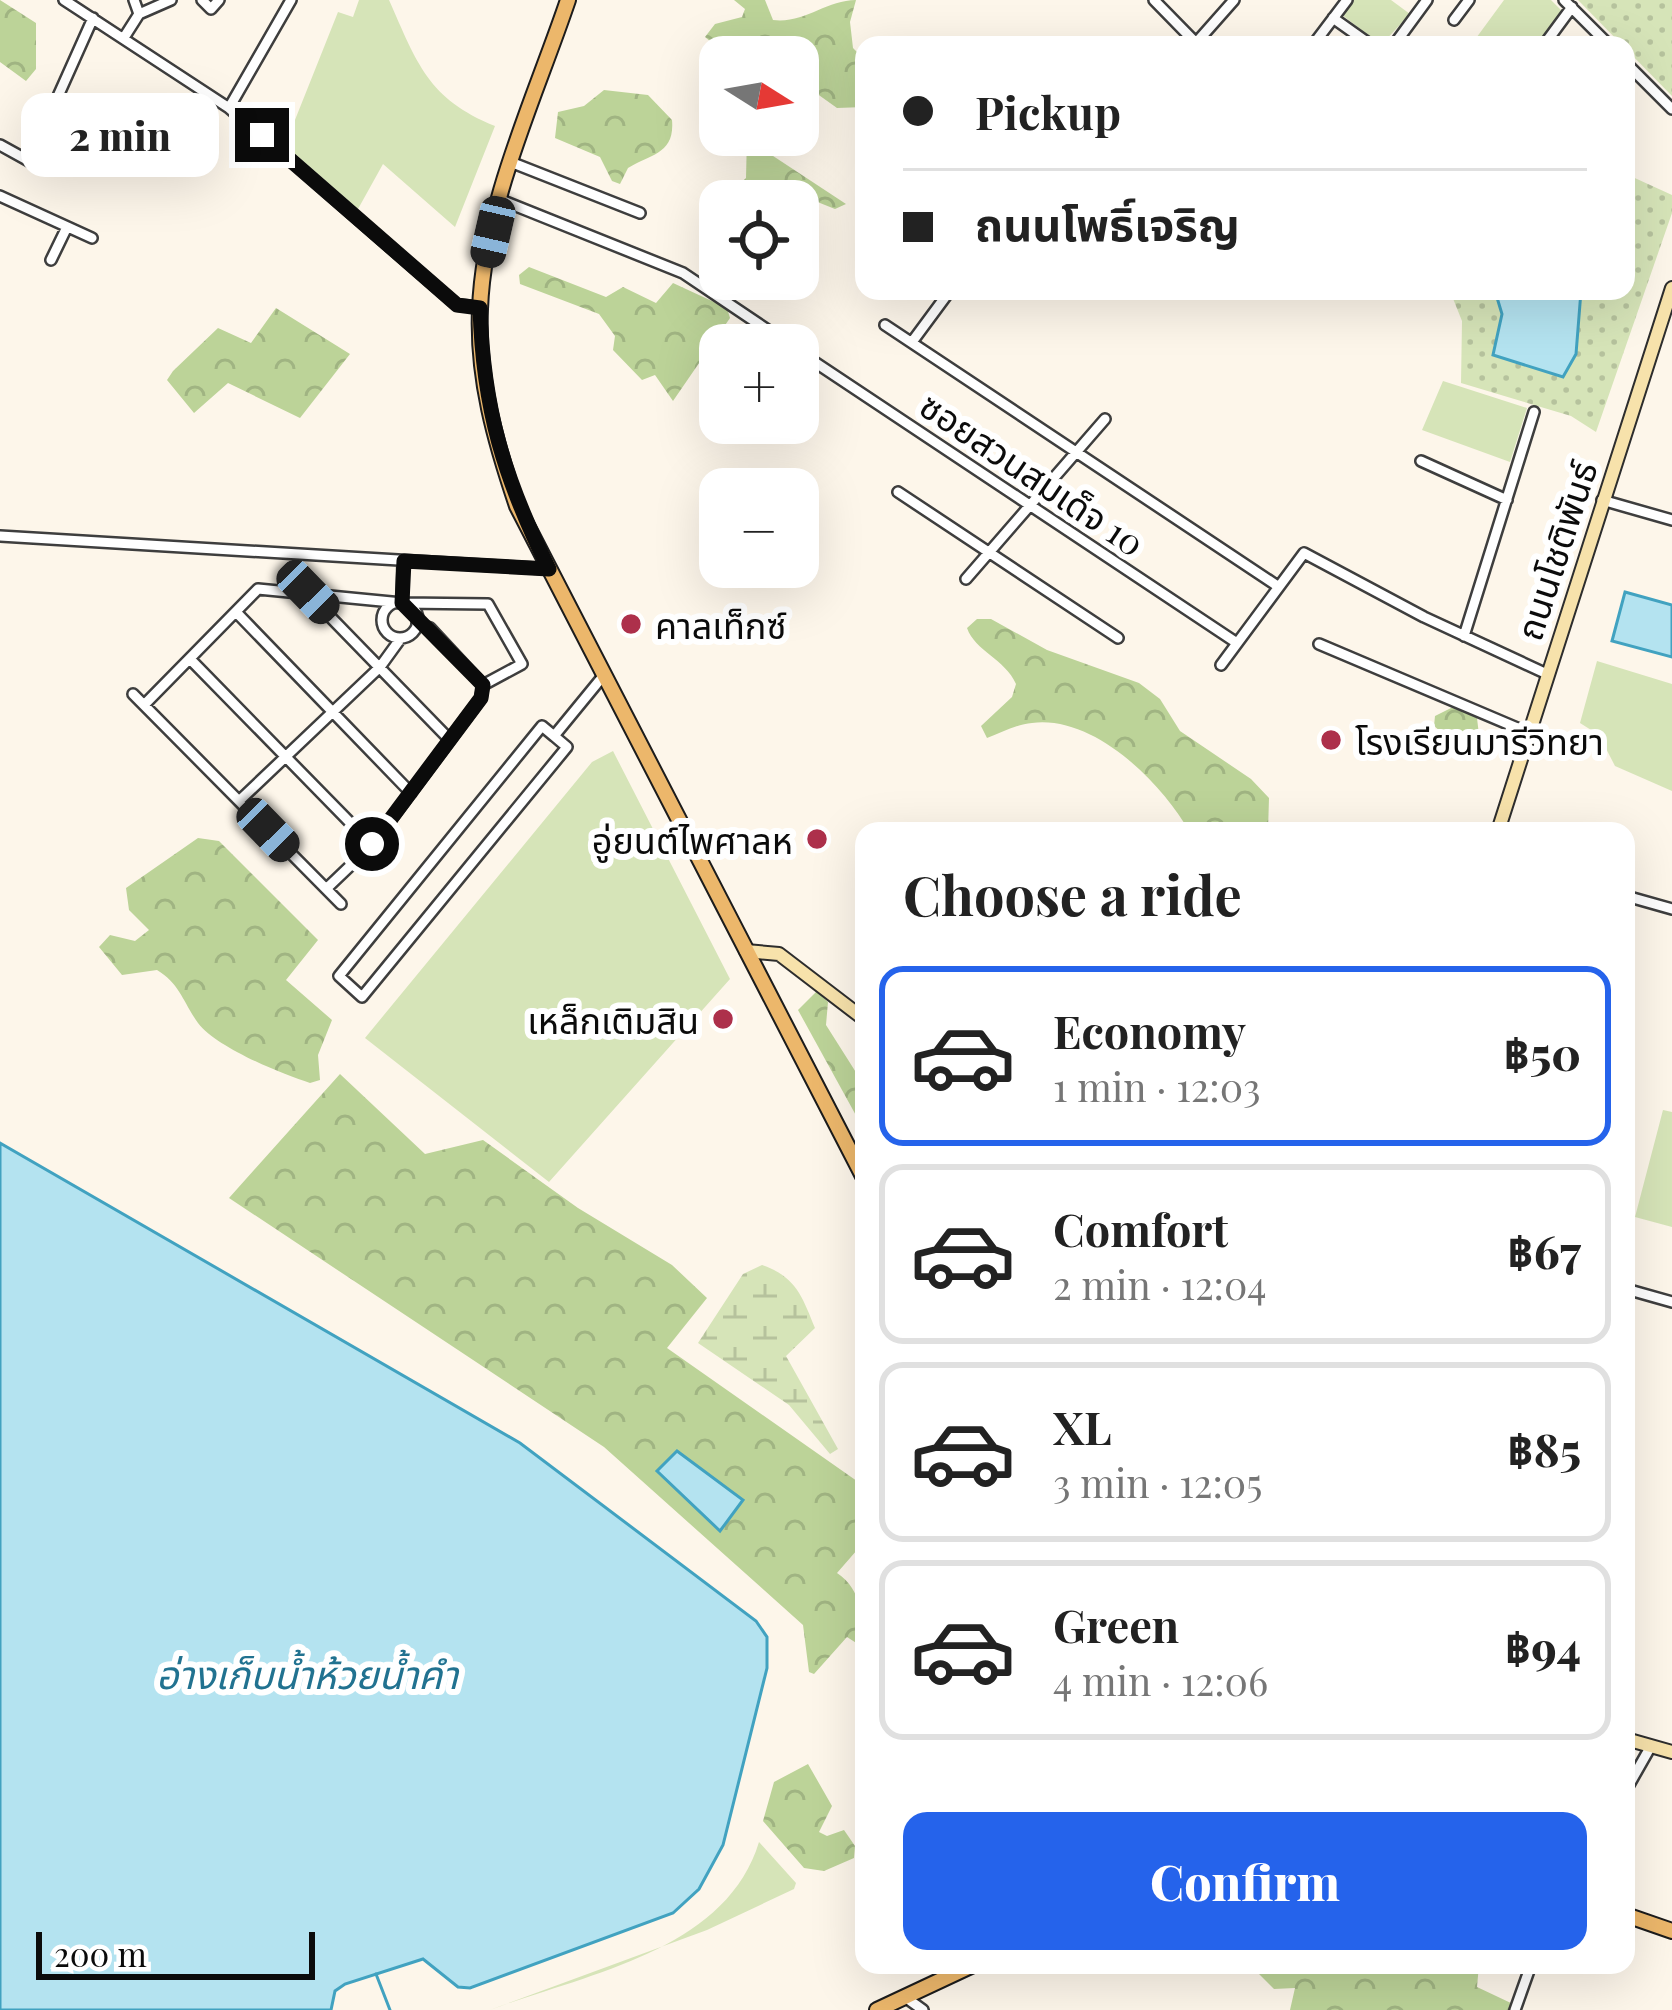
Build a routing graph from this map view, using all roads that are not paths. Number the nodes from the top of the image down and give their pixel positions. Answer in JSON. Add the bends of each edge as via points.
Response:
{"nodes":[{"id":1,"x":64,"y":0,"type":"edge"},
{"id":2,"x":134,"y":0,"type":"edge"},
{"id":3,"x":171,"y":0,"type":"edge"},
{"id":4,"x":202,"y":0,"type":"edge"},
{"id":5,"x":220,"y":0,"type":"edge"},
{"id":6,"x":291,"y":0,"type":"edge"},
{"id":7,"x":568,"y":0,"type":"edge"},
{"id":8,"x":1154,"y":0,"type":"edge"},
{"id":9,"x":1234,"y":0,"type":"edge"},
{"id":10,"x":1347,"y":0,"type":"edge"},
{"id":11,"x":1427,"y":0,"type":"edge"},
{"id":12,"x":1469,"y":0,"type":"edge"},
{"id":13,"x":1568,"y":4,"type":"edge"},
{"id":14,"x":139,"y":14,"type":"junction"},
{"id":15,"x":93,"y":18,"type":"junction"},
{"id":16,"x":1334,"y":18,"type":"junction"},
{"id":17,"x":1454,"y":20,"type":"dead end"},
{"id":18,"x":1595,"y":31,"type":"junction"},
{"id":19,"x":125,"y":36,"type":"junction"},
{"id":20,"x":1189,"y":36,"type":"edge"},
{"id":21,"x":1202,"y":36,"type":"edge"},
{"id":22,"x":1320,"y":36,"type":"edge"},
{"id":23,"x":1359,"y":36,"type":"edge"},
{"id":24,"x":1401,"y":36,"type":"edge"},
{"id":25,"x":1549,"y":36,"type":"edge"},
{"id":26,"x":1591,"y":36,"type":"edge"},
{"id":27,"x":1600,"y":36,"type":"edge"},
{"id":28,"x":1635,"y":71,"type":"edge"},
{"id":29,"x":229,"y":108,"type":"junction"},
{"id":30,"x":1672,"y":109,"type":"edge"},
{"id":31,"x":0,"y":145,"type":"edge"},
{"id":32,"x":513,"y":164,"type":"junction"},
{"id":33,"x":4,"y":198,"type":"edge"},
{"id":34,"x":501,"y":200,"type":"junction"},
{"id":35,"x":640,"y":213,"type":"dead end"},
{"id":36,"x":0,"y":216,"type":"edge"},
{"id":37,"x":67,"y":227,"type":"junction"},
{"id":38,"x":92,"y":238,"type":"dead end"},
{"id":39,"x":52,"y":260,"type":"dead end"},
{"id":40,"x":1672,"y":288,"type":"edge"},
{"id":41,"x":943,"y":300,"type":"edge"},
{"id":42,"x":480,"y":308,"type":"junction"},
{"id":43,"x":759,"y":324,"type":"edge"},
{"id":44,"x":886,"y":325,"type":"dead end"},
{"id":45,"x":913,"y":342,"type":"junction"},
{"id":46,"x":819,"y":364,"type":"edge"},
{"id":47,"x":1534,"y":412,"type":"dead end"},
{"id":48,"x":1105,"y":419,"type":"dead end"},
{"id":49,"x":1076,"y":452,"type":"junction"},
{"id":50,"x":1421,"y":461,"type":"dead end"},
{"id":51,"x":898,"y":493,"type":"dead end"},
{"id":52,"x":1507,"y":500,"type":"junction"},
{"id":53,"x":1602,"y":500,"type":"junction"},
{"id":54,"x":1032,"y":502,"type":"junction"},
{"id":55,"x":1672,"y":520,"type":"edge"},
{"id":56,"x":0,"y":536,"type":"edge"},
{"id":57,"x":990,"y":551,"type":"junction"},
{"id":58,"x":404,"y":561,"type":"junction"},
{"id":59,"x":549,"y":569,"type":"junction"},
{"id":60,"x":966,"y":579,"type":"dead end"},
{"id":61,"x":1276,"y":585,"type":"junction"},
{"id":62,"x":308,"y":592,"type":"junction"},
{"id":63,"x":402,"y":603,"type":"junction"},
{"id":64,"x":236,"y":612,"type":"junction"},
{"id":65,"x":417,"y":624,"type":"junction"},
{"id":66,"x":1464,"y":636,"type":"junction"},
{"id":67,"x":400,"y":638,"type":"junction"},
{"id":68,"x":1118,"y":638,"type":"dead end"},
{"id":69,"x":1237,"y":643,"type":"junction"},
{"id":70,"x":1319,"y":644,"type":"dead end"},
{"id":71,"x":190,"y":659,"type":"junction"},
{"id":72,"x":1221,"y":665,"type":"dead end"},
{"id":73,"x":380,"y":667,"type":"junction"},
{"id":74,"x":1547,"y":674,"type":"junction"},
{"id":75,"x":604,"y":675,"type":"junction"},
{"id":76,"x":483,"y":685,"type":"junction"},
{"id":77,"x":133,"y":694,"type":"dead end"},
{"id":78,"x":144,"y":705,"type":"junction"},
{"id":79,"x":332,"y":712,"type":"junction"},
{"id":80,"x":1529,"y":733,"type":"junction"},
{"id":81,"x":554,"y":736,"type":"junction"},
{"id":82,"x":450,"y":740,"type":"junction"},
{"id":83,"x":286,"y":757,"type":"junction"},
{"id":84,"x":411,"y":793,"type":"junction"},
{"id":85,"x":239,"y":801,"type":"junction"},
{"id":86,"x":1501,"y":822,"type":"edge"},
{"id":87,"x":372,"y":844,"type":"junction"},
{"id":88,"x":326,"y":889,"type":"junction"},
{"id":89,"x":1635,"y":899,"type":"edge"},
{"id":90,"x":340,"y":904,"type":"dead end"},
{"id":91,"x":1672,"y":909,"type":"edge"},
{"id":92,"x":746,"y":950,"type":"junction"},
{"id":93,"x":855,"y":1012,"type":"edge"},
{"id":94,"x":855,"y":1161,"type":"edge"},
{"id":95,"x":1635,"y":1292,"type":"edge"},
{"id":96,"x":1672,"y":1302,"type":"edge"},
{"id":97,"x":1635,"y":1742,"type":"edge"},
{"id":98,"x":1651,"y":1746,"type":"junction"},
{"id":99,"x":1672,"y":1752,"type":"edge"},
{"id":100,"x":1635,"y":1774,"type":"edge"},
{"id":101,"x":1635,"y":1919,"type":"edge"},
{"id":102,"x":1672,"y":1930,"type":"edge"},
{"id":103,"x":954,"y":1974,"type":"edge"},
{"id":104,"x":1528,"y":1974,"type":"edge"},
{"id":105,"x":905,"y":1997,"type":"junction"},
{"id":106,"x":877,"y":2010,"type":"edge"},
{"id":107,"x":923,"y":2010,"type":"edge"},
{"id":108,"x":1515,"y":2010,"type":"edge"}],
"edges":[{"from":1,"to":15,"type":"street"},
{"from":2,"to":14,"type":"street"},
{"from":3,"to":14,"type":"street"},
{"from":4,"to":5,"type":"street","via":[[212,9]]},
{"from":6,"to":29,"type":"street"},
{"from":7,"to":32,"type":"main road"},
{"from":8,"to":20,"type":"street"},
{"from":9,"to":21,"type":"street"},
{"from":10,"to":16,"type":"street"},
{"from":11,"to":24,"type":"street"},
{"from":12,"to":17,"type":"street"},
{"from":13,"to":18,"type":"street"},
{"from":13,"to":25,"type":"street"},
{"from":14,"to":19,"type":"street"},
{"from":15,"to":19,"type":"street"},
{"from":15,"to":31,"type":"street","via":[[28,161]]},
{"from":16,"to":22,"type":"street"},
{"from":16,"to":23,"type":"street"},
{"from":18,"to":26,"type":"street"},
{"from":18,"to":27,"type":"street"},
{"from":19,"to":29,"type":"street"},
{"from":28,"to":30,"type":"street"},
{"from":29,"to":42,"type":"street","via":[[457,305]]},
{"from":32,"to":34,"type":"main road"},
{"from":32,"to":35,"type":"street"},
{"from":33,"to":36,"type":"street"},
{"from":33,"to":37,"type":"street"},
{"from":34,"to":42,"type":"main road"},
{"from":34,"to":43,"type":"street","via":[[683,273]]},
{"from":37,"to":38,"type":"street"},
{"from":37,"to":39,"type":"street"},
{"from":40,"to":53,"type":"street","name":"ถนนโชติพันธ์"},
{"from":41,"to":45,"type":"street"},
{"from":42,"to":59,"type":"main road","via":[[491,430]]},
{"from":44,"to":45,"type":"street"},
{"from":45,"to":49,"type":"street"},
{"from":46,"to":54,"type":"street","name":"ซอยสวนสมเด็จ 10"},
{"from":47,"to":52,"type":"street"},
{"from":48,"to":49,"type":"street"},
{"from":49,"to":54,"type":"street"},
{"from":49,"to":61,"type":"street"},
{"from":50,"to":52,"type":"street"},
{"from":51,"to":57,"type":"street"},
{"from":52,"to":66,"type":"street"},
{"from":53,"to":55,"type":"street"},
{"from":53,"to":74,"type":"street","name":"ถนนโชติพันธ์"},
{"from":54,"to":57,"type":"street"},
{"from":54,"to":69,"type":"street","name":"ซอยสวนสมเด็จ 10"},
{"from":56,"to":58,"type":"street"},
{"from":57,"to":60,"type":"street"},
{"from":57,"to":68,"type":"street"},
{"from":58,"to":59,"type":"street"},
{"from":58,"to":63,"type":"street"},
{"from":59,"to":75,"type":"main road"},
{"from":61,"to":66,"type":"street","via":[[1304,553]]},
{"from":61,"to":69,"type":"street"},
{"from":62,"to":63,"type":"street"},
{"from":62,"to":64,"type":"street","via":[[258,590]]},
{"from":62,"to":73,"type":"street"},
{"from":63,"to":65,"type":"street"},
{"from":63,"to":67,"type":"street","via":[[382,620]]},
{"from":63,"to":76,"type":"street","via":[[488,604],[522,664]]},
{"from":64,"to":71,"type":"street"},
{"from":64,"to":79,"type":"street"},
{"from":65,"to":67,"type":"street"},
{"from":65,"to":76,"type":"street"},
{"from":66,"to":74,"type":"street"},
{"from":67,"to":73,"type":"street"},
{"from":69,"to":72,"type":"street"},
{"from":70,"to":80,"type":"street"},
{"from":71,"to":78,"type":"street"},
{"from":71,"to":83,"type":"street"},
{"from":73,"to":79,"type":"street"},
{"from":73,"to":82,"type":"street"},
{"from":74,"to":80,"type":"street","name":"ถนนโชติพันธ์"},
{"from":75,"to":81,"type":"street"},
{"from":75,"to":92,"type":"main road"},
{"from":76,"to":82,"type":"street"},
{"from":77,"to":78,"type":"street"},
{"from":78,"to":85,"type":"street"},
{"from":79,"to":83,"type":"street"},
{"from":79,"to":84,"type":"street"},
{"from":80,"to":86,"type":"street","name":"ถนนโชติพันธ์"},
{"from":81,"to":81,"type":"street","via":[[567,747],[362,998],[339,976],[542,726]]},
{"from":82,"to":84,"type":"street"},
{"from":83,"to":85,"type":"street"},
{"from":83,"to":87,"type":"street"},
{"from":84,"to":87,"type":"street"},
{"from":85,"to":88,"type":"street"},
{"from":87,"to":88,"type":"street"},
{"from":88,"to":90,"type":"street"},
{"from":89,"to":91,"type":"street"},
{"from":92,"to":93,"type":"street","via":[[779,954]]},
{"from":92,"to":94,"type":"main road"},
{"from":95,"to":96,"type":"street"},
{"from":97,"to":98,"type":"street"},
{"from":98,"to":99,"type":"street"},
{"from":98,"to":100,"type":"street"},
{"from":101,"to":102,"type":"main road"},
{"from":103,"to":105,"type":"main road"},
{"from":104,"to":108,"type":"street"},
{"from":105,"to":106,"type":"main road"},
{"from":105,"to":107,"type":"street"}]}
